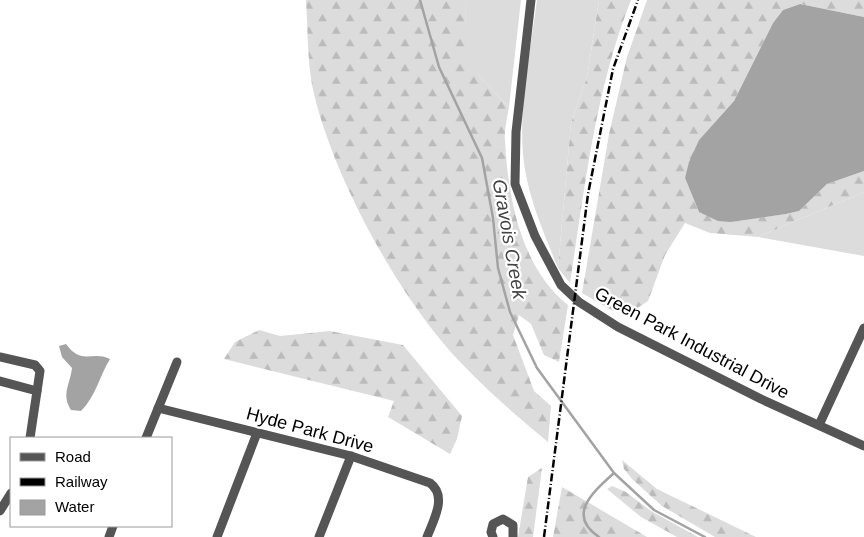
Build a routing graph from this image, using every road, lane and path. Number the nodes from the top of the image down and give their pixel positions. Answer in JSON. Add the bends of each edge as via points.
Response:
{"nodes":[{"id":1,"x":531,"y":0,"type":"edge"},
{"id":2,"x":864,"y":328,"type":"edge"},
{"id":3,"x":0,"y":357,"type":"edge"},
{"id":4,"x":176,"y":362,"type":"dead end"},
{"id":5,"x":0,"y":381,"type":"edge"},
{"id":6,"x":38,"y":391,"type":"junction"},
{"id":7,"x":158,"y":408,"type":"junction"},
{"id":8,"x":819,"y":424,"type":"junction"},
{"id":9,"x":257,"y":433,"type":"junction"},
{"id":10,"x":30,"y":437,"type":"edge"},
{"id":11,"x":146,"y":437,"type":"edge"},
{"id":12,"x":864,"y":446,"type":"edge"},
{"id":13,"x":351,"y":456,"type":"junction"},
{"id":14,"x":10,"y":496,"type":"edge"},
{"id":15,"x":0,"y":511,"type":"edge"},
{"id":16,"x":0,"y":516,"type":"edge"},
{"id":17,"x":0,"y":521,"type":"edge"},
{"id":18,"x":217,"y":537,"type":"edge"},
{"id":19,"x":319,"y":537,"type":"edge"},
{"id":20,"x":427,"y":537,"type":"edge"},
{"id":21,"x":493,"y":537,"type":"edge"},
{"id":22,"x":512,"y":537,"type":"edge"}],
"edges":[{"from":1,"to":8,"type":"street","name":"Green Park Industrial Drive","via":[[516,132],[515,184],[535,236],[561,285],[579,302],[618,327],[761,399]]},
{"from":2,"to":8,"type":"street"},
{"from":3,"to":6,"type":"street","via":[[35,365],[40,371]]},
{"from":4,"to":7,"type":"street"},
{"from":5,"to":6,"type":"street"},
{"from":6,"to":10,"type":"street"},
{"from":7,"to":9,"type":"street","name":"Hyde Park Drive"},
{"from":7,"to":11,"type":"street"},
{"from":8,"to":12,"type":"street","name":"Green Park Industrial Drive"},
{"from":9,"to":13,"type":"street","name":"Hyde Park Drive"},
{"from":9,"to":18,"type":"street"},
{"from":13,"to":19,"type":"street"},
{"from":13,"to":20,"type":"street","name":"Hyde Park Drive","via":[[434,486],[440,503]]},
{"from":14,"to":15,"type":"street"},
{"from":16,"to":17,"type":"street"},
{"from":21,"to":22,"type":"street","via":[[493,524],[503,520],[513,525]]}]}
